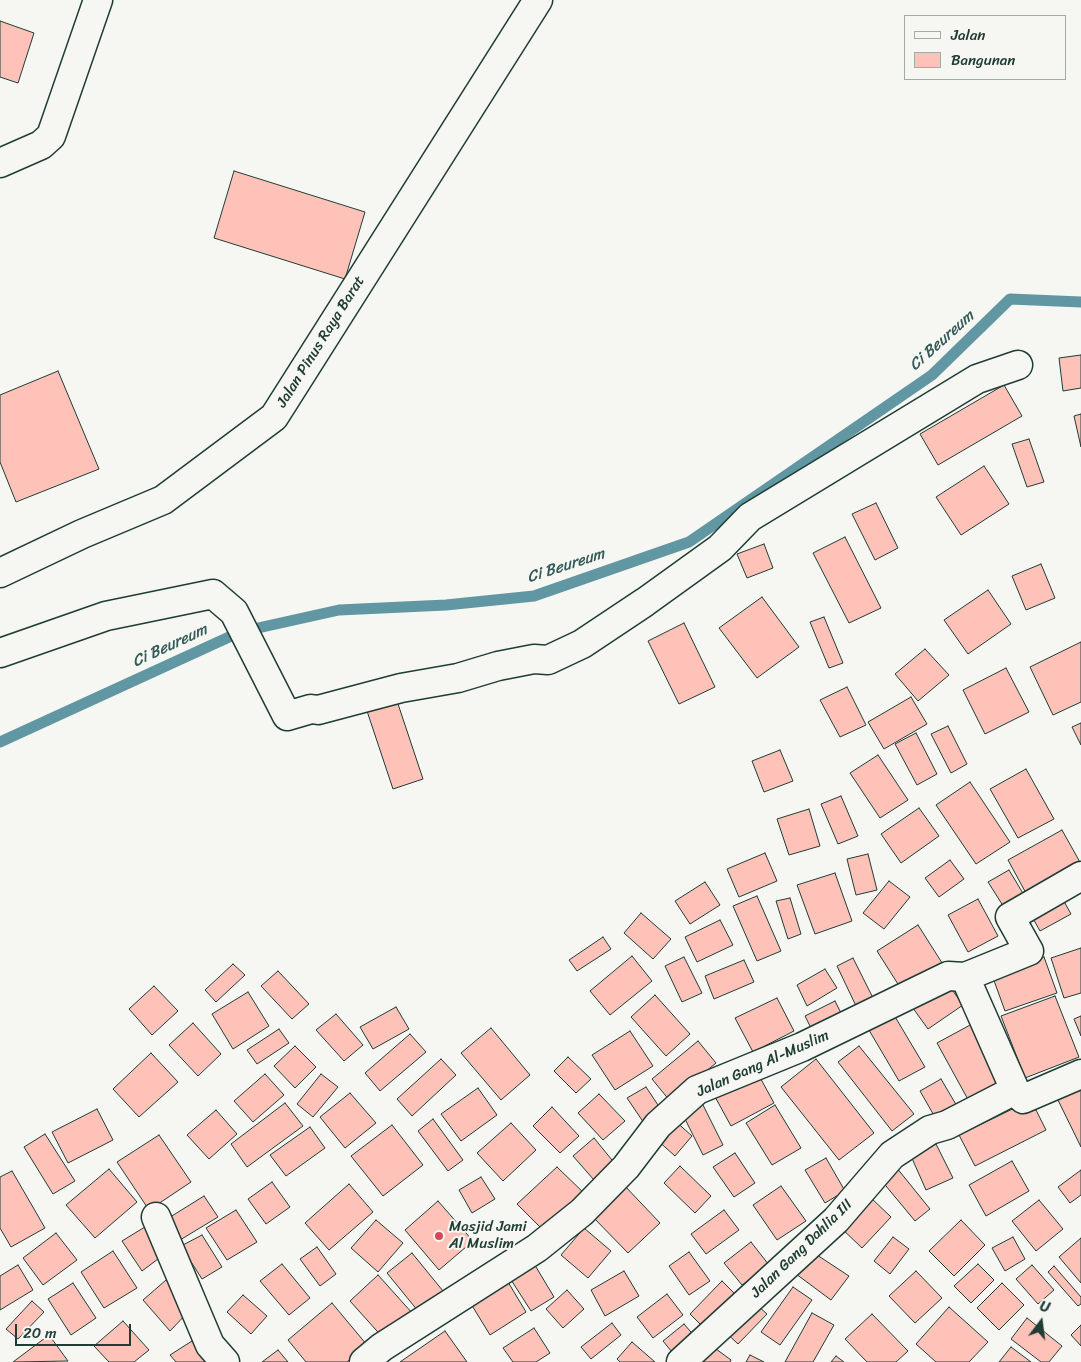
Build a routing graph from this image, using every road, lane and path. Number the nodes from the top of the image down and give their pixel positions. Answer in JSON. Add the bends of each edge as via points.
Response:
{"nodes":[{"id":1,"x":98,"y":0,"type":"edge"},
{"id":2,"x":538,"y":0,"type":"edge"},
{"id":3,"x":0,"y":163,"type":"edge"},
{"id":4,"x":1018,"y":365,"type":"dead end"},
{"id":5,"x":0,"y":573,"type":"edge"},
{"id":6,"x":0,"y":652,"type":"edge"},
{"id":7,"x":1081,"y":876,"type":"edge"},
{"id":8,"x":964,"y":978,"type":"junction"},
{"id":9,"x":1081,"y":1074,"type":"edge"},
{"id":10,"x":1015,"y":1090,"type":"junction"},
{"id":11,"x":156,"y":1217,"type":"dead end"},
{"id":12,"x":225,"y":1362,"type":"edge"},
{"id":13,"x":364,"y":1362,"type":"edge"},
{"id":14,"x":681,"y":1362,"type":"edge"}],
"edges":[{"from":1,"to":3,"type":"street","via":[[51,136],[41,145]]},
{"from":2,"to":5,"type":"street","name":"Jalan Pinus Raya Barat","via":[[274,417],[163,500]]},
{"from":4,"to":6,"type":"street","via":[[977,379],[750,517],[720,548],[645,602],[582,644],[548,660],[507,664],[287,716],[234,612],[213,594],[106,616]]},
{"from":7,"to":8,"type":"street","name":"Jalan Gang Al-Muslim","via":[[1010,917],[1029,951]]},
{"from":8,"to":10,"type":"street"},
{"from":8,"to":13,"type":"street","name":"Jalan Gang Al-Muslim","via":[[948,976],[802,1047],[697,1090],[658,1125],[626,1167],[582,1212],[538,1248],[382,1347]]},
{"from":9,"to":10,"type":"street","via":[[1023,1099]]},
{"from":10,"to":14,"type":"street","name":"Jalan Gang Dahlia III","via":[[947,1125],[930,1130],[892,1155],[836,1220]]},
{"from":11,"to":12,"type":"street","via":[[210,1345]]}]}
